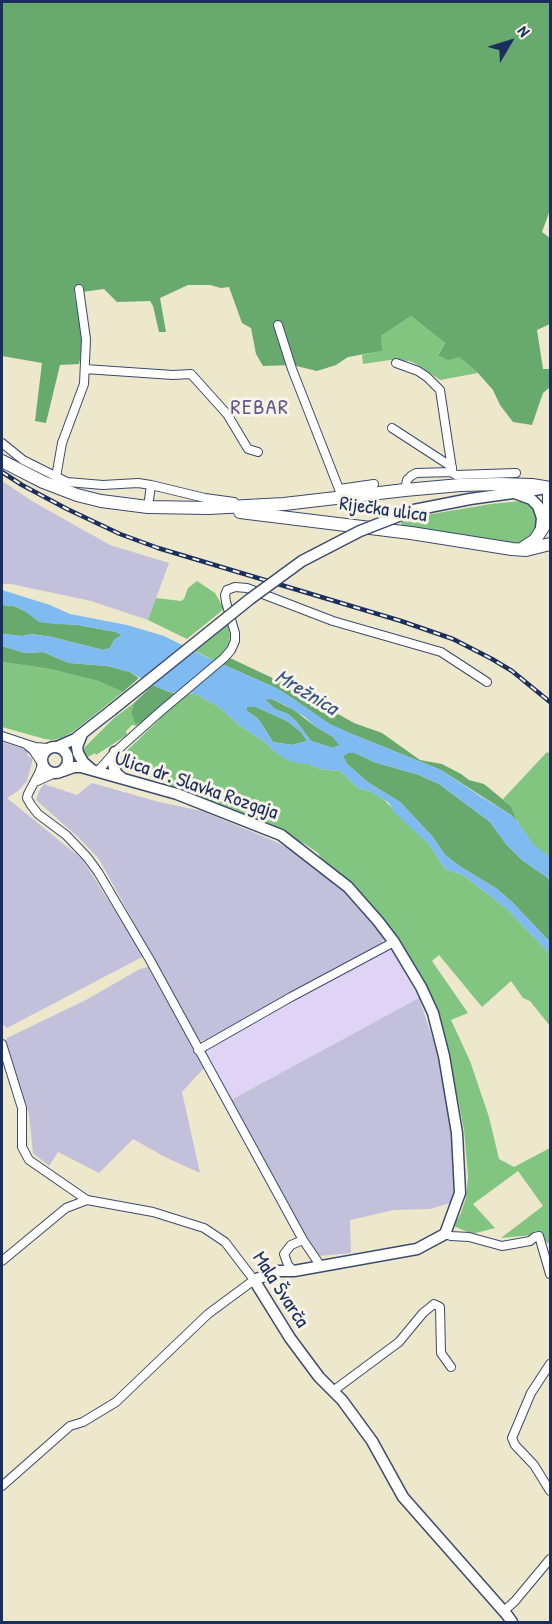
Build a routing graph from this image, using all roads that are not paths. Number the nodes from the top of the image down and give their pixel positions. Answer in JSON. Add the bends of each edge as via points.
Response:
{"nodes":[{"id":1,"x":79,"y":289,"type":"dead end"},
{"id":2,"x":278,"y":325,"type":"dead end"},
{"id":3,"x":396,"y":363,"type":"dead end"},
{"id":4,"x":85,"y":369,"type":"junction"},
{"id":5,"x":392,"y":428,"type":"dead end"},
{"id":6,"x":2,"y":443,"type":"edge"},
{"id":7,"x":258,"y":452,"type":"dead end"},
{"id":8,"x":2,"y":460,"type":"edge"},
{"id":9,"x":452,"y":470,"type":"junction"},
{"id":10,"x":516,"y":472,"type":"dead end"},
{"id":11,"x":56,"y":477,"type":"junction"},
{"id":12,"x":374,"y":484,"type":"dead end"},
{"id":13,"x":151,"y":485,"type":"junction"},
{"id":14,"x":550,"y":488,"type":"edge"},
{"id":15,"x":405,"y":490,"type":"junction"},
{"id":16,"x":340,"y":493,"type":"junction"},
{"id":17,"x":514,"y":493,"type":"junction"},
{"id":18,"x":262,"y":504,"type":"junction"},
{"id":19,"x":284,"y":504,"type":"junction"},
{"id":20,"x":148,"y":507,"type":"junction"},
{"id":21,"x":209,"y":508,"type":"junction"},
{"id":22,"x":352,"y":525,"type":"junction"},
{"id":23,"x":541,"y":531,"type":"junction"},
{"id":24,"x":550,"y":544,"type":"edge"},
{"id":25,"x":520,"y":550,"type":"junction"},
{"id":26,"x":487,"y":682,"type":"dead end"},
{"id":27,"x":2,"y":736,"type":"edge"},
{"id":28,"x":79,"y":736,"type":"junction"},
{"id":29,"x":24,"y":743,"type":"junction"},
{"id":30,"x":52,"y":747,"type":"junction"},
{"id":31,"x":115,"y":752,"type":"junction"},
{"id":32,"x":67,"y":755,"type":"junction"},
{"id":33,"x":42,"y":764,"type":"junction"},
{"id":34,"x":81,"y":767,"type":"junction"},
{"id":35,"x":96,"y":771,"type":"junction"},
{"id":36,"x":59,"y":772,"type":"junction"},
{"id":37,"x":122,"y":778,"type":"junction"},
{"id":38,"x":34,"y":783,"type":"junction"},
{"id":39,"x":394,"y":942,"type":"junction"},
{"id":40,"x":2,"y":1044,"type":"edge"},
{"id":41,"x":198,"y":1050,"type":"junction"},
{"id":42,"x":87,"y":1200,"type":"junction"},
{"id":43,"x":445,"y":1234,"type":"junction"},
{"id":44,"x":303,"y":1240,"type":"junction"},
{"id":45,"x":2,"y":1261,"type":"edge"},
{"id":46,"x":320,"y":1265,"type":"junction"},
{"id":47,"x":294,"y":1270,"type":"junction"},
{"id":48,"x":550,"y":1274,"type":"edge"},
{"id":49,"x":254,"y":1280,"type":"junction"},
{"id":50,"x":550,"y":1364,"type":"edge"},
{"id":51,"x":451,"y":1367,"type":"dead end"},
{"id":52,"x":333,"y":1391,"type":"junction"},
{"id":53,"x":2,"y":1486,"type":"edge"},
{"id":54,"x":550,"y":1491,"type":"edge"},
{"id":55,"x":550,"y":1559,"type":"edge"},
{"id":56,"x":504,"y":1611,"type":"junction"},
{"id":57,"x":512,"y":1623,"type":"edge"}],
"edges":[{"from":1,"to":4,"type":"street","via":[[86,339]]},
{"from":2,"to":16,"type":"street"},
{"from":3,"to":9,"type":"street","via":[[418,371],[440,390]]},
{"from":4,"to":7,"type":"street","via":[[191,374],[227,414],[248,449]]},
{"from":4,"to":11,"type":"street","via":[[84,384],[62,443]]},
{"from":5,"to":9,"type":"street"},
{"from":6,"to":11,"type":"street","name":"Riječka ulica","via":[[23,460]]},
{"from":8,"to":20,"type":"main road","name":"Riječka ulica","via":[[77,495]]},
{"from":9,"to":10,"type":"street","via":[[456,475]]},
{"from":9,"to":15,"type":"street","via":[[416,473],[407,480]]},
{"from":11,"to":13,"type":"street","name":"Riječka ulica","via":[[67,482]]},
{"from":12,"to":16,"type":"street"},
{"from":13,"to":18,"type":"street","name":"Riječka ulica","via":[[205,498]]},
{"from":13,"to":20,"type":"street"},
{"from":14,"to":15,"type":"main road","name":"Riječka ulica","via":[[500,484]]},
{"from":14,"to":17,"type":"street"},
{"from":14,"to":23,"type":"main road","via":[[548,515]]},
{"from":15,"to":16,"type":"main road","name":"Riječka ulica"},
{"from":16,"to":19,"type":"main road","name":"Riječka ulica"},
{"from":17,"to":23,"type":"street","via":[[538,506]]},
{"from":17,"to":28,"type":"street","bridge":true,"via":[[414,510],[360,531],[302,561]]},
{"from":18,"to":19,"type":"main road","name":"Riječka ulica"},
{"from":18,"to":21,"type":"main road","name":"Riječka ulica"},
{"from":19,"to":22,"type":"main road"},
{"from":20,"to":21,"type":"main road","name":"Riječka ulica"},
{"from":21,"to":22,"type":"main road","name":"Riječka ulica"},
{"from":22,"to":25,"type":"main road","name":"Riječka ulica"},
{"from":23,"to":25,"type":"main road","via":[[532,544]]},
{"from":24,"to":25,"type":"main road","name":"Riječka ulica"},
{"from":26,"to":31,"type":"street","via":[[441,652],[333,621],[236,587],[225,595],[235,633],[231,650]]},
{"from":27,"to":29,"type":"street"},
{"from":28,"to":30,"type":"street"},
{"from":28,"to":32,"type":"street"},
{"from":28,"to":35,"type":"street","via":[[78,753]]},
{"from":29,"to":30,"type":"street"},
{"from":29,"to":33,"type":"street"},
{"from":30,"to":32,"type":"street","via":[[62,748]]},
{"from":30,"to":33,"type":"street","via":[[43,753]]},
{"from":31,"to":35,"type":"street"},
{"from":31,"to":37,"type":"street","via":[[114,768]]},
{"from":32,"to":34,"type":"street","name":"Ulica dr. Slavka Rozgaja"},
{"from":32,"to":36,"type":"street","via":[[68,763]]},
{"from":33,"to":36,"type":"street","via":[[47,771]]},
{"from":33,"to":38,"type":"street"},
{"from":34,"to":35,"type":"street","name":"Ulica dr. Slavka Rozgaja"},
{"from":34,"to":36,"type":"street","name":"Ulica dr. Slavka Rozgaja"},
{"from":35,"to":37,"type":"street","name":"Ulica dr. Slavka Rozgaja"},
{"from":36,"to":38,"type":"street"},
{"from":37,"to":39,"type":"street","name":"Ulica dr. Slavka Rozgaja","via":[[177,794],[281,834],[348,887]]},
{"from":38,"to":41,"type":"street","via":[[27,798],[31,805],[66,835],[98,872]]},
{"from":39,"to":41,"type":"street"},
{"from":39,"to":43,"type":"street","name":"Ulica dr. Slavka Rozgaja","via":[[433,1013],[444,1056],[457,1133],[460,1193]]},
{"from":40,"to":42,"type":"street","name":"Mala Švarča","via":[[22,1108],[22,1147],[29,1160]]},
{"from":41,"to":44,"type":"street"},
{"from":42,"to":45,"type":"street","via":[[66,1208]]},
{"from":42,"to":49,"type":"street","name":"Mala Švarča","via":[[153,1212],[204,1228],[225,1242]]},
{"from":43,"to":46,"type":"street","via":[[417,1250]]},
{"from":43,"to":48,"type":"street","via":[[502,1246],[539,1236]]},
{"from":44,"to":46,"type":"street"},
{"from":44,"to":47,"type":"street","via":[[291,1245],[284,1254]]},
{"from":46,"to":47,"type":"street"},
{"from":47,"to":49,"type":"street","via":[[277,1270]]},
{"from":49,"to":52,"type":"street","name":"Mala Švarča","via":[[290,1338]]},
{"from":49,"to":53,"type":"street","via":[[208,1314],[116,1402],[70,1426]]},
{"from":50,"to":54,"type":"street","via":[[531,1394],[512,1438]]},
{"from":51,"to":52,"type":"street","via":[[441,1353],[440,1307],[434,1304],[399,1342]]},
{"from":52,"to":56,"type":"street","name":"Mala Švarča","via":[[372,1441],[403,1497]]},
{"from":55,"to":56,"type":"street"},
{"from":56,"to":57,"type":"street","name":"Mala Švarča"}]}
